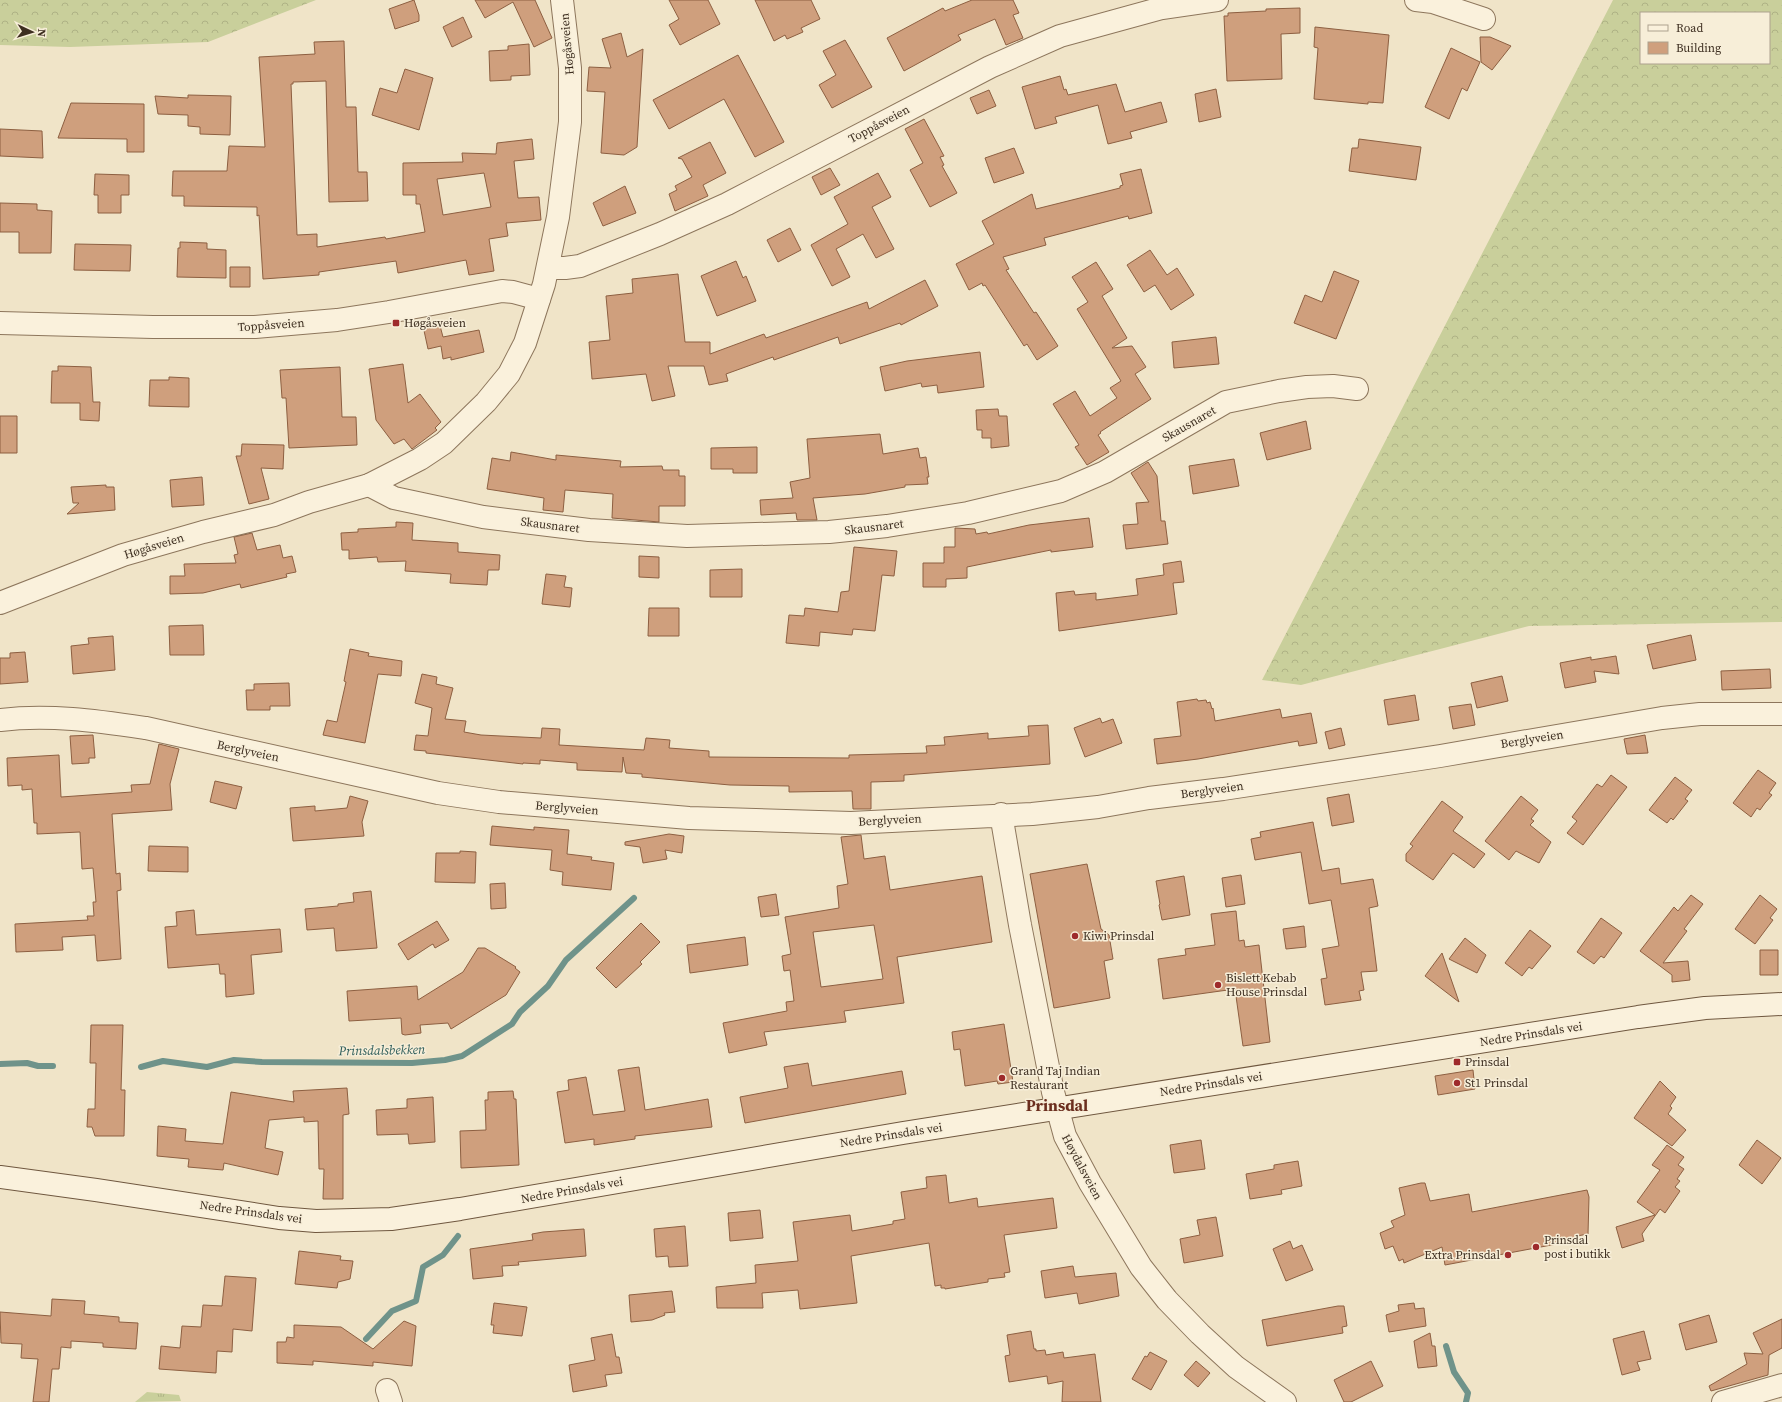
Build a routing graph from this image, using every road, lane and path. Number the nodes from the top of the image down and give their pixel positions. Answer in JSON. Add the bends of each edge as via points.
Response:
{"nodes":[{"id":1,"x":562,"y":0,"type":"edge"},
{"id":2,"x":1217,"y":0,"type":"edge"},
{"id":3,"x":1416,"y":0,"type":"edge"},
{"id":4,"x":1484,"y":19,"type":"dead end"},
{"id":5,"x":548,"y":268,"type":"junction"},
{"id":6,"x":539,"y":299,"type":"junction"},
{"id":7,"x":0,"y":323,"type":"edge"},
{"id":8,"x":1357,"y":389,"type":"dead end"},
{"id":9,"x":369,"y":485,"type":"junction"},
{"id":10,"x":0,"y":603,"type":"edge"},
{"id":11,"x":1782,"y":714,"type":"edge"},
{"id":12,"x":0,"y":720,"type":"edge"},
{"id":13,"x":1001,"y":814,"type":"junction"},
{"id":14,"x":1782,"y":1004,"type":"edge"},
{"id":15,"x":1057,"y":1108,"type":"junction"},
{"id":16,"x":0,"y":1177,"type":"edge"},
{"id":17,"x":1782,"y":1385,"type":"edge"},
{"id":18,"x":1285,"y":1402,"type":"edge"},
{"id":19,"x":1723,"y":1402,"type":"edge"}],
"edges":[{"from":1,"to":5,"type":"street","name":"Høgåsveien","via":[[570,68],[570,122],[558,217]]},
{"from":2,"to":5,"type":"street","name":"Toppåsveien","via":[[1162,8],[1060,36],[990,67],[727,204],[580,266]]},
{"from":3,"to":4,"type":"street","via":[[1433,2]]},
{"from":5,"to":6,"type":"street","name":"Høgåsveien"},
{"from":6,"to":7,"type":"street","name":"Toppåsveien","via":[[502,291],[338,320],[222,328]]},
{"from":6,"to":9,"type":"street","name":"Høgåsveien","via":[[517,361],[486,402],[444,443]]},
{"from":8,"to":9,"type":"street","name":"Skausnaret","via":[[1333,386],[1307,387],[1226,402],[1105,472],[1061,491],[968,513],[829,532],[687,536],[589,530],[482,517],[394,498]]},
{"from":9,"to":10,"type":"street","name":"Høgåsveien","via":[[274,515],[202,532],[124,555]]},
{"from":11,"to":13,"type":"street","name":"Berglyveien","via":[[1700,714],[1662,718],[1223,789],[1098,807],[1032,814]]},
{"from":12,"to":13,"type":"street","name":"Berglyveien","via":[[81,719],[146,728],[438,793],[499,802],[682,818],[829,823]]},
{"from":13,"to":15,"type":"street","name":"Høydalsveien","via":[[1020,925]]},
{"from":14,"to":15,"type":"street","name":"Nedre Prinsdals vei","via":[[1668,1012]]},
{"from":15,"to":16,"type":"street","name":"Nedre Prinsdals vei","via":[[448,1211],[373,1220],[322,1221],[279,1218]]},
{"from":15,"to":18,"type":"street","name":"Høydalsveien","via":[[1065,1136],[1081,1168],[1141,1267],[1167,1300],[1200,1334],[1236,1367]]},
{"from":17,"to":19,"type":"street"}]}
